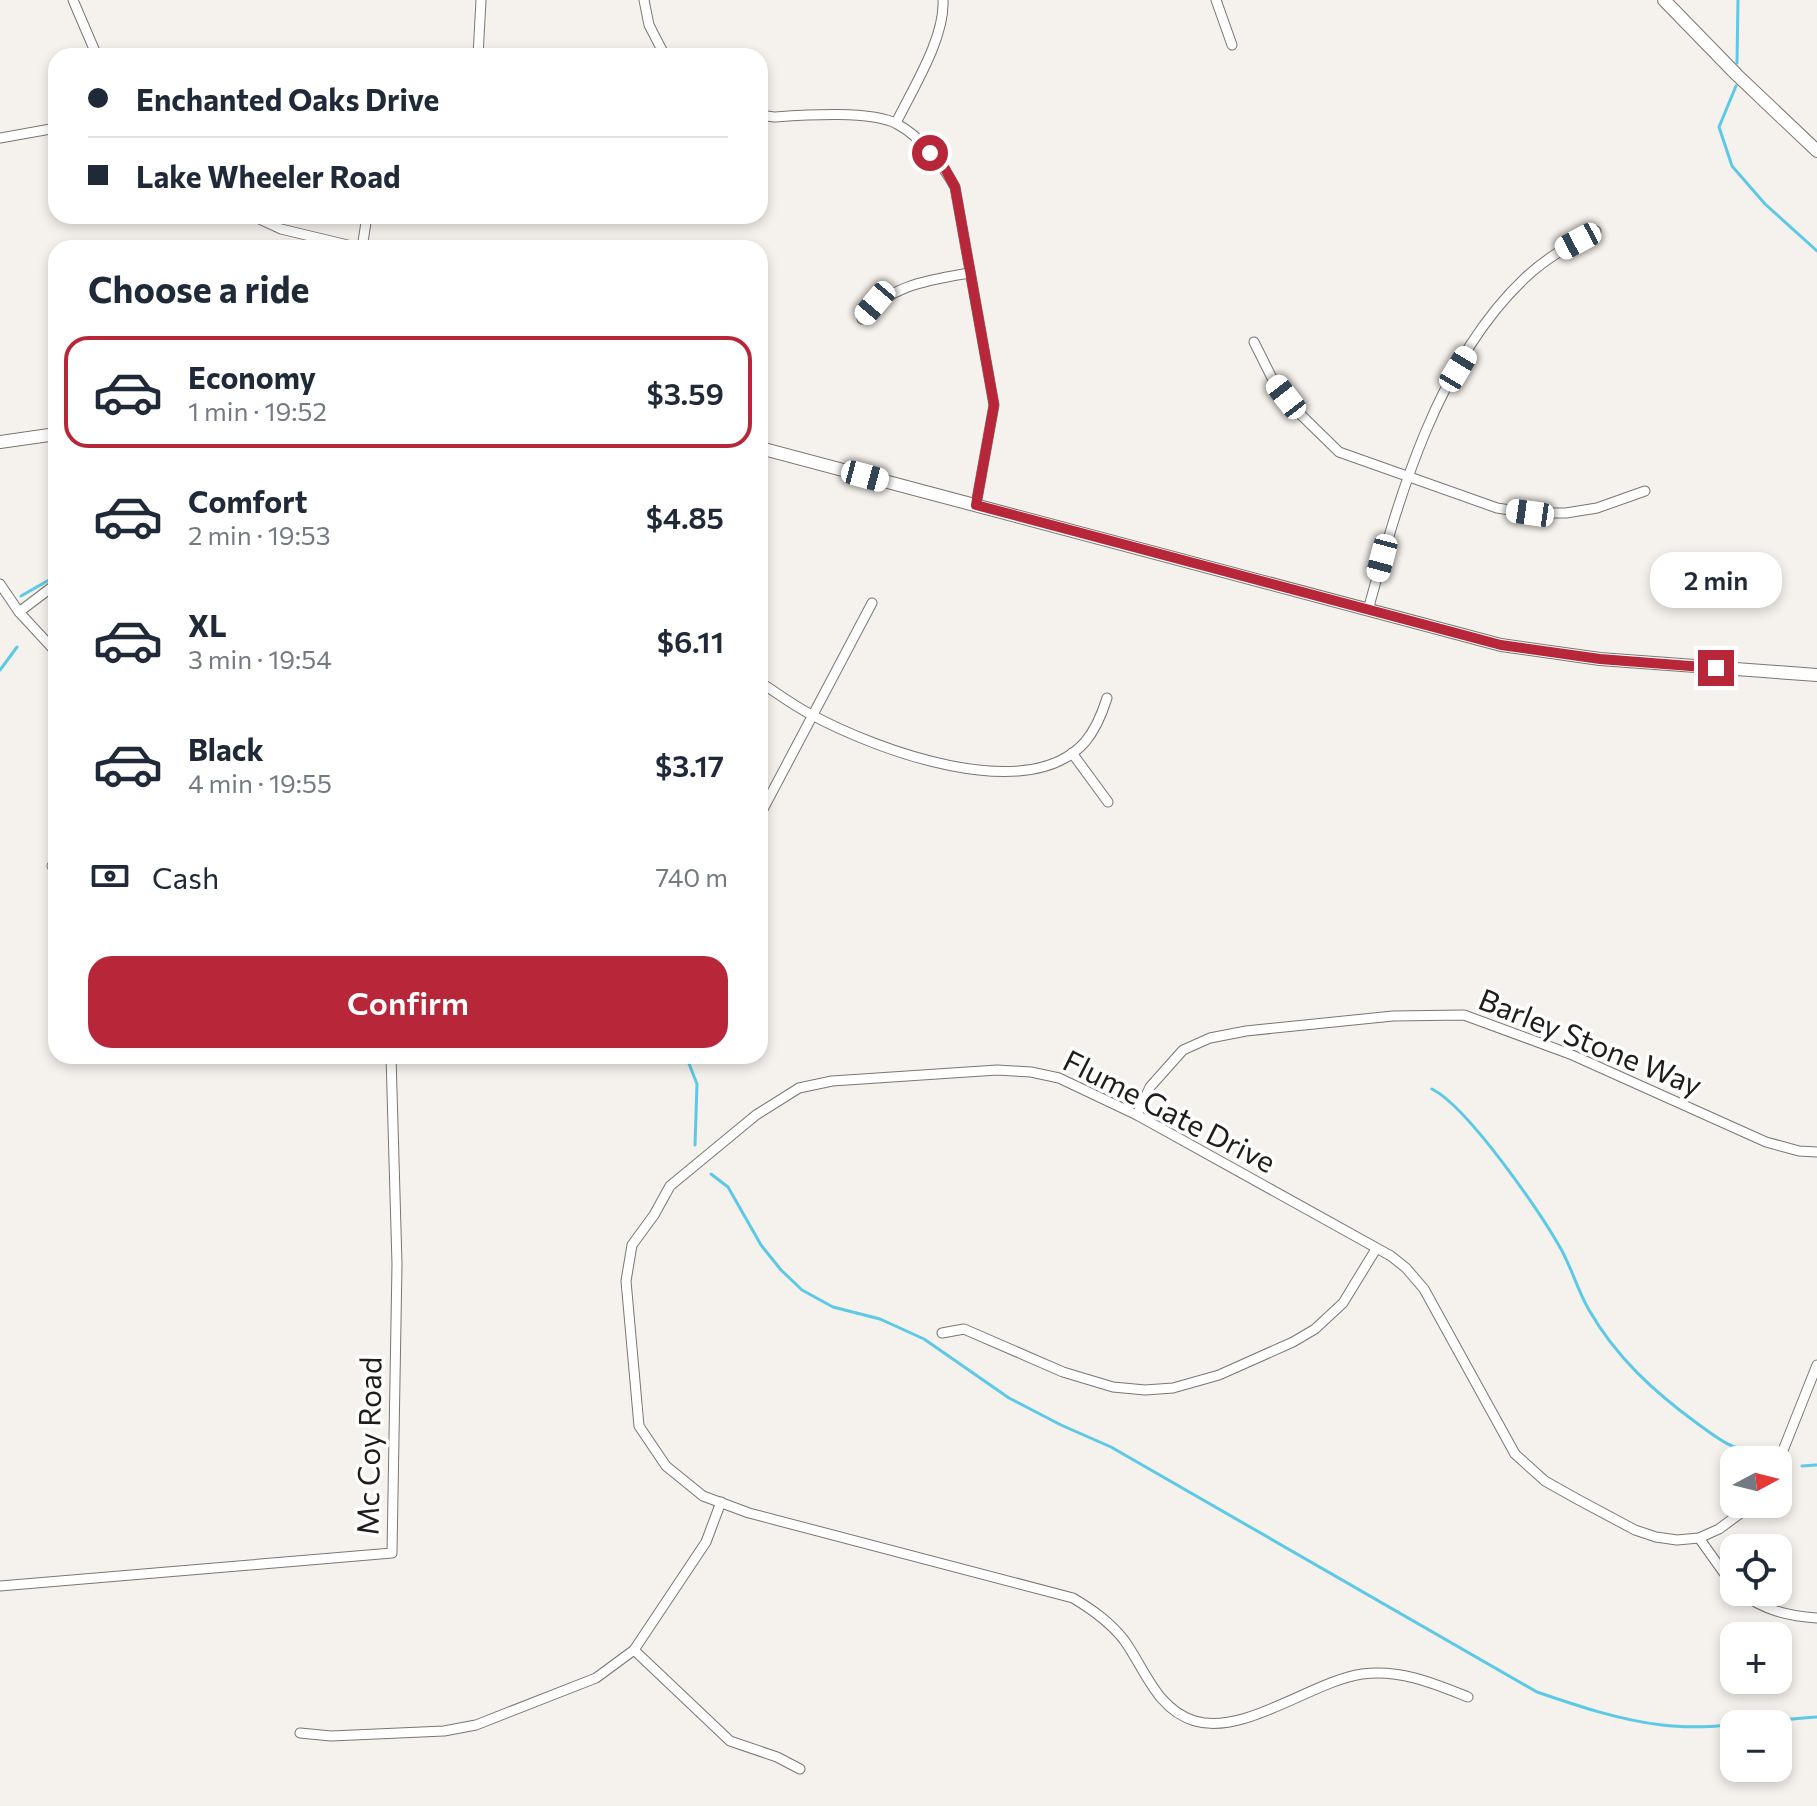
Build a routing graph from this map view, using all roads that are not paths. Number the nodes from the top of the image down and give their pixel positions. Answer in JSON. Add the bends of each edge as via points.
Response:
{"nodes":[{"id":1,"x":73,"y":0,"type":"edge"},
{"id":2,"x":481,"y":0,"type":"edge"},
{"id":3,"x":644,"y":0,"type":"edge"},
{"id":4,"x":943,"y":0,"type":"edge"},
{"id":5,"x":1216,"y":0,"type":"edge"},
{"id":6,"x":1664,"y":0,"type":"edge"},
{"id":7,"x":1232,"y":45,"type":"dead end"},
{"id":8,"x":94,"y":48,"type":"edge"},
{"id":9,"x":478,"y":48,"type":"edge"},
{"id":10,"x":661,"y":48,"type":"edge"},
{"id":11,"x":768,"y":116,"type":"edge"},
{"id":12,"x":896,"y":123,"type":"junction"},
{"id":13,"x":48,"y":129,"type":"edge"},
{"id":14,"x":0,"y":138,"type":"edge"},
{"id":15,"x":1817,"y":151,"type":"edge"},
{"id":16,"x":270,"y":224,"type":"edge"},
{"id":17,"x":1596,"y":231,"type":"dead end"},
{"id":18,"x":327,"y":240,"type":"edge"},
{"id":19,"x":969,"y":273,"type":"junction"},
{"id":20,"x":862,"y":319,"type":"dead end"},
{"id":21,"x":1254,"y":342,"type":"dead end"},
{"id":22,"x":48,"y":435,"type":"edge"},
{"id":23,"x":0,"y":442,"type":"edge"},
{"id":24,"x":768,"y":450,"type":"edge"},
{"id":25,"x":1408,"y":476,"type":"junction"},
{"id":26,"x":1645,"y":491,"type":"dead end"},
{"id":27,"x":976,"y":505,"type":"junction"},
{"id":28,"x":0,"y":584,"type":"edge"},
{"id":29,"x":48,"y":590,"type":"edge"},
{"id":30,"x":872,"y":603,"type":"dead end"},
{"id":31,"x":1368,"y":610,"type":"junction"},
{"id":32,"x":19,"y":612,"type":"junction"},
{"id":33,"x":48,"y":643,"type":"edge"},
{"id":34,"x":1817,"y":675,"type":"edge"},
{"id":35,"x":768,"y":687,"type":"edge"},
{"id":36,"x":1107,"y":698,"type":"dead end"},
{"id":37,"x":812,"y":715,"type":"junction"},
{"id":38,"x":1072,"y":753,"type":"junction"},
{"id":39,"x":768,"y":800,"type":"edge"},
{"id":40,"x":1108,"y":802,"type":"dead end"},
{"id":41,"x":391,"y":1064,"type":"edge"},
{"id":42,"x":1137,"y":1115,"type":"junction"},
{"id":43,"x":1817,"y":1152,"type":"edge"},
{"id":44,"x":1376,"y":1249,"type":"junction"},
{"id":45,"x":942,"y":1333,"type":"dead end"},
{"id":46,"x":1817,"y":1365,"type":"edge"},
{"id":47,"x":1785,"y":1446,"type":"edge"},
{"id":48,"x":721,"y":1502,"type":"junction"},
{"id":49,"x":1736,"y":1518,"type":"edge"},
{"id":50,"x":1699,"y":1538,"type":"junction"},
{"id":51,"x":1720,"y":1567,"type":"edge"},
{"id":52,"x":0,"y":1586,"type":"edge"},
{"id":53,"x":1763,"y":1606,"type":"edge"},
{"id":54,"x":1817,"y":1618,"type":"edge"},
{"id":55,"x":634,"y":1650,"type":"junction"},
{"id":56,"x":1468,"y":1697,"type":"dead end"},
{"id":57,"x":300,"y":1733,"type":"dead end"},
{"id":58,"x":800,"y":1769,"type":"dead end"}],
"edges":[{"from":1,"to":8,"type":"street"},
{"from":2,"to":9,"type":"street"},
{"from":3,"to":10,"type":"street"},
{"from":4,"to":12,"type":"street","via":[[935,41]]},
{"from":5,"to":7,"type":"street"},
{"from":6,"to":15,"type":"street"},
{"from":11,"to":12,"type":"street","via":[[857,116]]},
{"from":12,"to":19,"type":"street","via":[[943,165],[955,187]]},
{"from":13,"to":14,"type":"street"},
{"from":16,"to":18,"type":"street"},
{"from":17,"to":25,"type":"street","via":[[1526,276],[1506,298],[1458,369]]},
{"from":19,"to":20,"type":"street","via":[[911,283],[875,303]]},
{"from":19,"to":27,"type":"street","via":[[994,405]]},
{"from":21,"to":25,"type":"street","via":[[1275,384],[1339,452]]},
{"from":22,"to":23,"type":"street"},
{"from":24,"to":27,"type":"street"},
{"from":25,"to":26,"type":"street","via":[[1497,508],[1530,513],[1597,508]]},
{"from":25,"to":31,"type":"street"},
{"from":27,"to":31,"type":"street"},
{"from":28,"to":32,"type":"street"},
{"from":29,"to":32,"type":"street"},
{"from":30,"to":37,"type":"street"},
{"from":31,"to":34,"type":"street","via":[[1542,652]]},
{"from":32,"to":33,"type":"street"},
{"from":35,"to":37,"type":"street"},
{"from":36,"to":38,"type":"street","via":[[1100,719]]},
{"from":37,"to":38,"type":"street","via":[[916,756],[985,772],[1031,770]]},
{"from":37,"to":39,"type":"street"},
{"from":38,"to":40,"type":"street"},
{"from":41,"to":52,"type":"street","name":"Mc Coy Road","via":[[397,1264],[392,1553]]},
{"from":42,"to":43,"type":"street","name":"Barley Stone Way","via":[[1150,1087],[1183,1050],[1210,1038],[1393,1016],[1464,1015],[1570,1054],[1766,1142]]},
{"from":42,"to":44,"type":"street","name":"Flume Gate Drive"},
{"from":42,"to":48,"type":"street","name":"Flume Gate Drive","via":[[1059,1078],[1031,1072],[832,1081],[799,1088],[756,1115],[670,1186],[632,1245],[626,1281],[639,1426],[666,1466],[703,1496]]},
{"from":44,"to":45,"type":"street","via":[[1343,1303],[1315,1329],[1219,1375],[1173,1388],[1113,1387],[1063,1372],[964,1329]]},
{"from":44,"to":50,"type":"street","name":"Flume Gate Drive","via":[[1406,1268],[1424,1289],[1499,1427],[1531,1470],[1635,1530],[1677,1540]]},
{"from":46,"to":47,"type":"street"},
{"from":48,"to":55,"type":"street","via":[[706,1542]]},
{"from":48,"to":56,"type":"street","name":"Flume Gate Drive","via":[[1073,1598],[1099,1613],[1124,1640],[1155,1690],[1173,1710],[1195,1721],[1228,1723],[1359,1674],[1417,1677]]},
{"from":49,"to":50,"type":"street","name":"Flume Gate Drive"},
{"from":50,"to":51,"type":"street"},
{"from":53,"to":54,"type":"street"},
{"from":55,"to":57,"type":"street","via":[[596,1678],[476,1725],[345,1736]]},
{"from":55,"to":58,"type":"street","via":[[730,1741]]}]}
